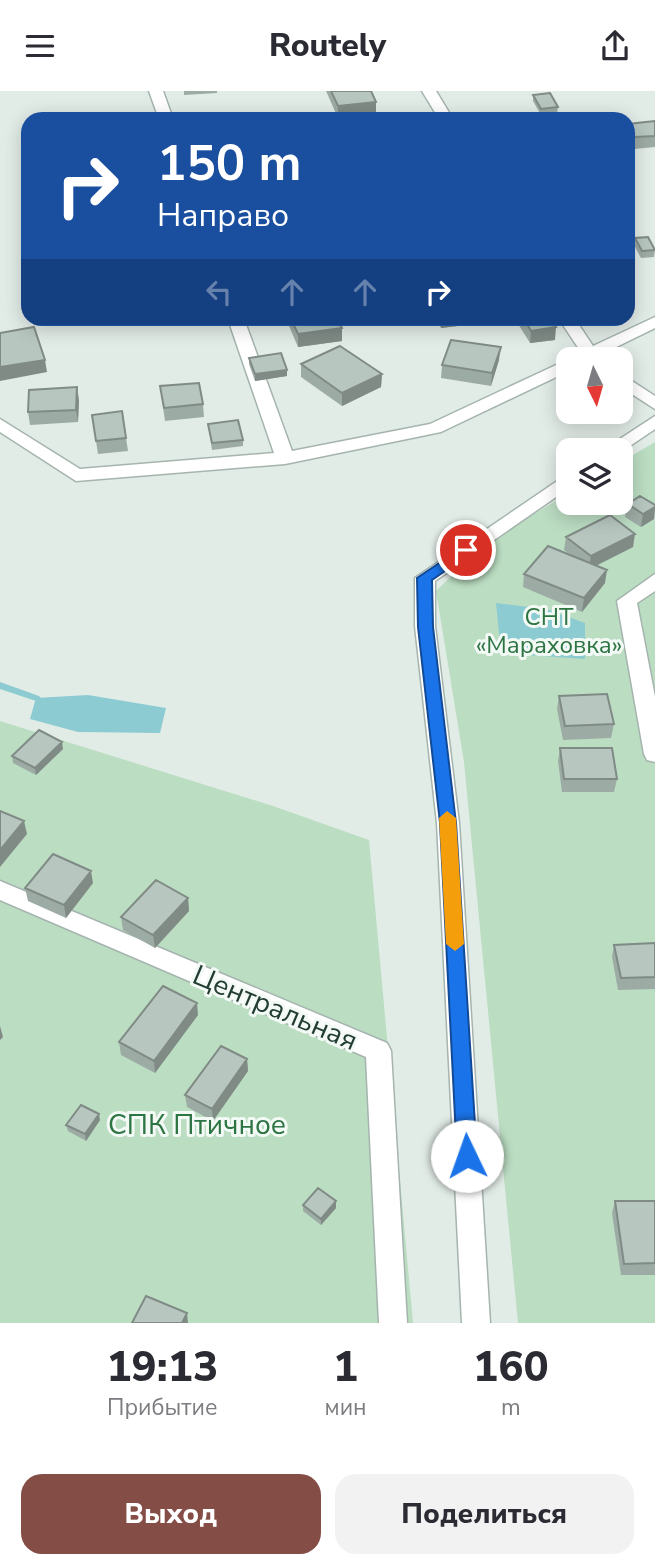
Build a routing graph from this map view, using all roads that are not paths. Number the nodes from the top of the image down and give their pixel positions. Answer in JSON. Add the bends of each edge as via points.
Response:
{"nodes":[{"id":1,"x":156,"y":91,"type":"edge"},
{"id":2,"x":429,"y":91,"type":"edge"},
{"id":3,"x":164,"y":112,"type":"edge"},
{"id":4,"x":442,"y":112,"type":"edge"},
{"id":5,"x":655,"y":322,"type":"edge"},
{"id":6,"x":238,"y":326,"type":"edge"},
{"id":7,"x":571,"y":326,"type":"edge"},
{"id":8,"x":582,"y":347,"type":"edge"},
{"id":9,"x":606,"y":347,"type":"edge"},
{"id":10,"x":556,"y":370,"type":"edge"},
{"id":11,"x":634,"y":389,"type":"edge"},
{"id":12,"x":655,"y":404,"type":"edge"},
{"id":13,"x":655,"y":421,"type":"edge"},
{"id":14,"x":0,"y":424,"type":"edge"},
{"id":15,"x":630,"y":438,"type":"edge"},
{"id":16,"x":285,"y":458,"type":"junction"},
{"id":17,"x":556,"y":488,"type":"edge"},
{"id":18,"x":655,"y":581,"type":"edge"},
{"id":19,"x":655,"y":600,"type":"edge"},
{"id":20,"x":626,"y":601,"type":"junction"},
{"id":21,"x":655,"y":754,"type":"edge"},
{"id":22,"x":0,"y":890,"type":"edge"},
{"id":23,"x":393,"y":1323,"type":"edge"},
{"id":24,"x":476,"y":1323,"type":"edge"}],
"edges":[{"from":1,"to":3,"type":"street"},
{"from":2,"to":4,"type":"street"},
{"from":5,"to":9,"type":"street"},
{"from":6,"to":16,"type":"street"},
{"from":7,"to":8,"type":"street"},
{"from":10,"to":16,"type":"street","via":[[435,428]]},
{"from":11,"to":12,"type":"street"},
{"from":13,"to":15,"type":"street"},
{"from":14,"to":16,"type":"street","via":[[76,475]]},
{"from":17,"to":24,"type":"street","via":[[425,578],[425,627],[448,823]]},
{"from":18,"to":20,"type":"street"},
{"from":19,"to":20,"type":"street"},
{"from":20,"to":21,"type":"street"},
{"from":22,"to":23,"type":"street","name":"Центральная","via":[[378,1051]]}]}
